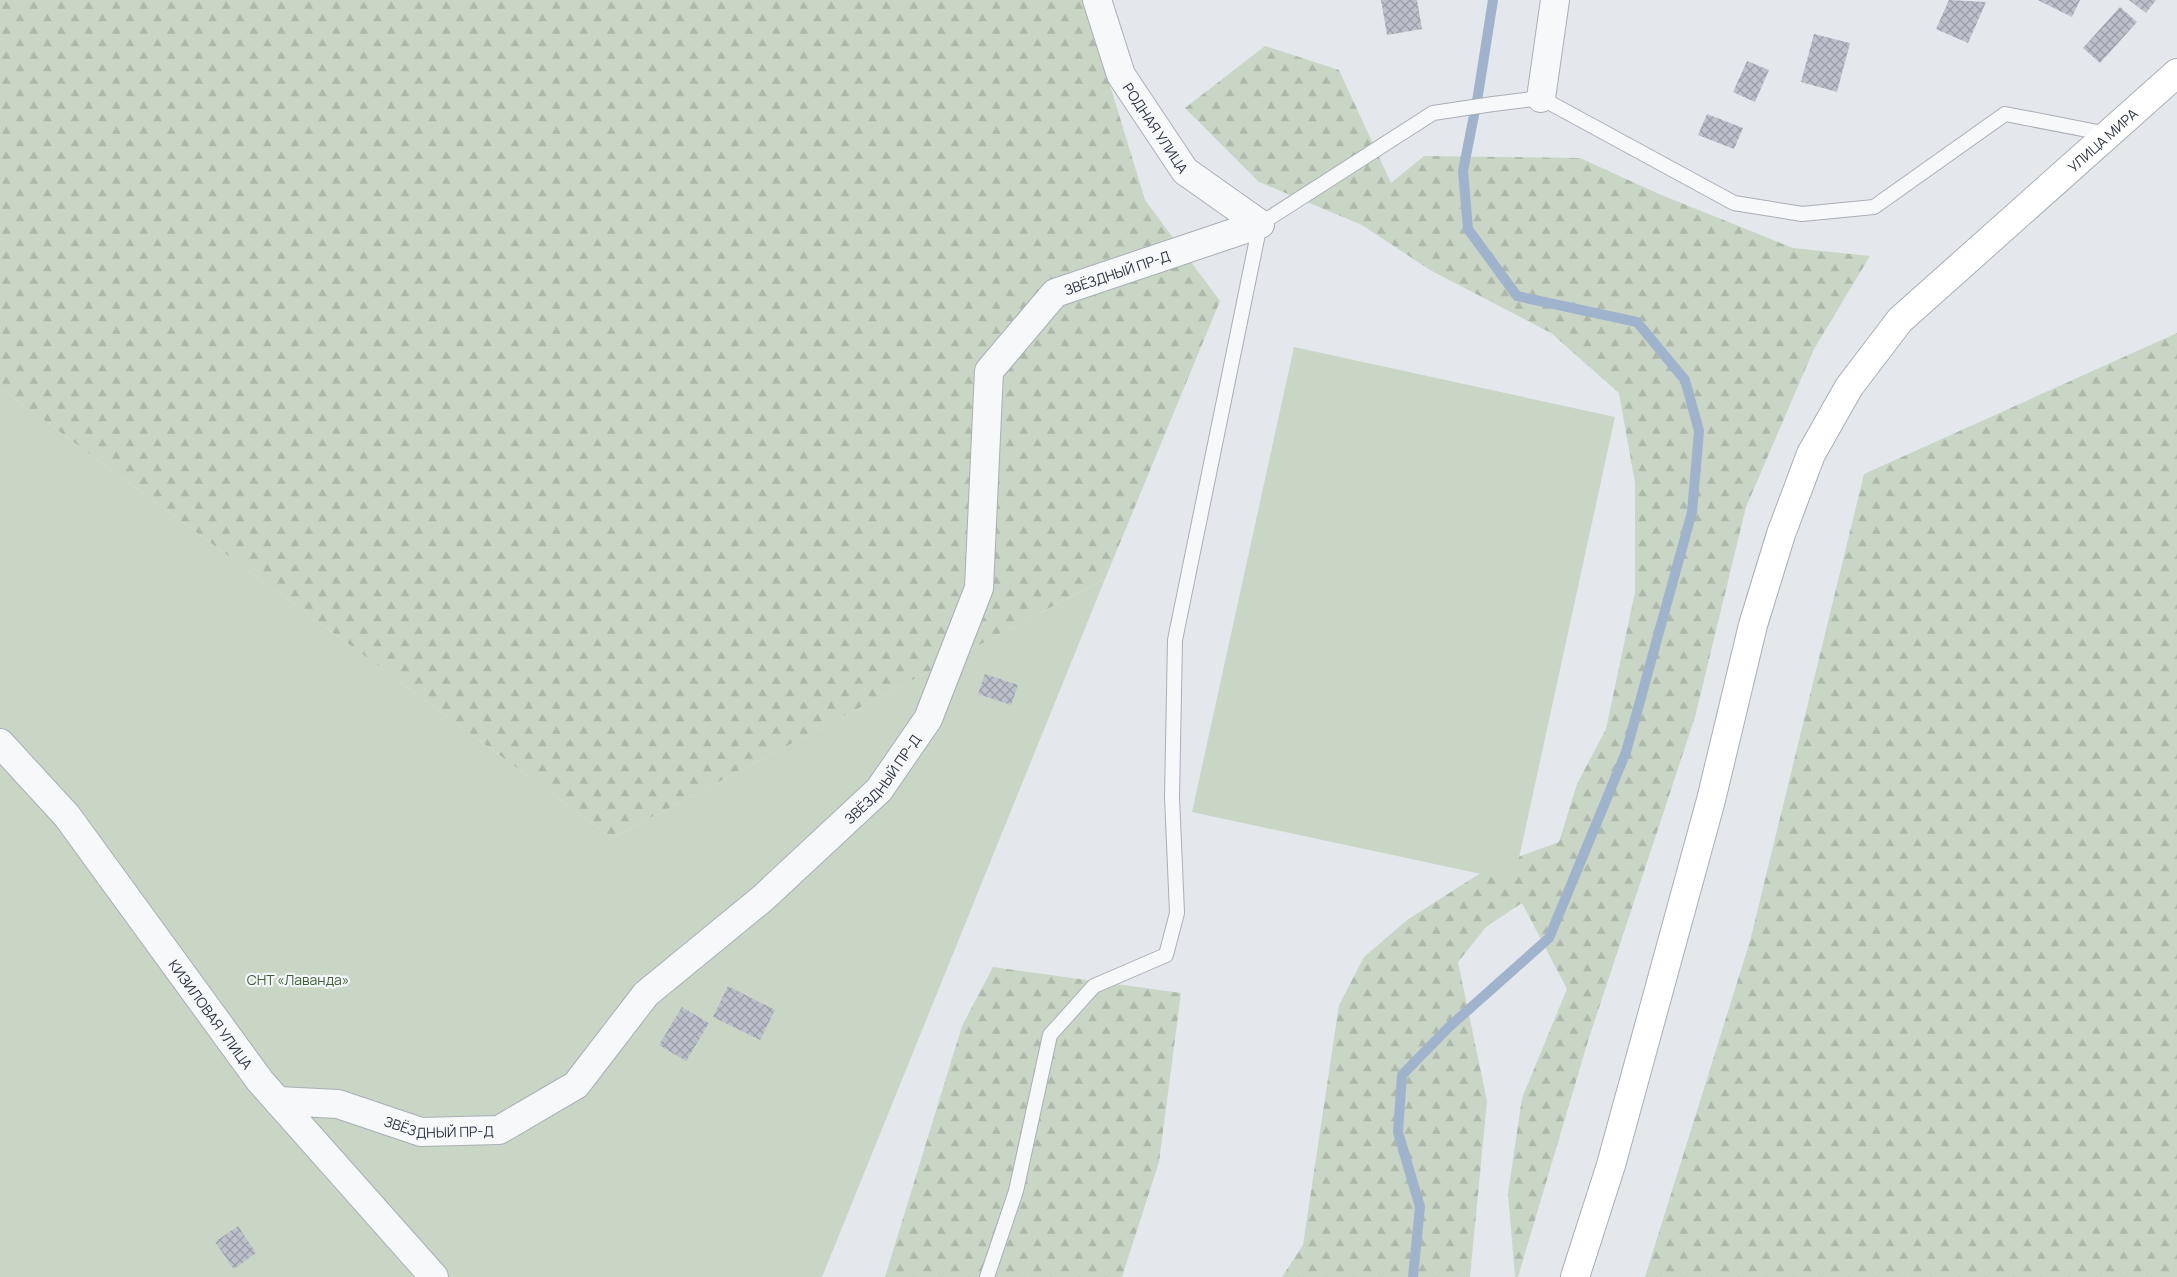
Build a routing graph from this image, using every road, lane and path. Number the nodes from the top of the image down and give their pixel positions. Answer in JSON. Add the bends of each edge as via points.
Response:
{"nodes":[{"id":1,"x":1097,"y":0,"type":"edge"},
{"id":2,"x":1555,"y":0,"type":"edge"},
{"id":3,"x":2177,"y":73,"type":"edge"},
{"id":4,"x":1541,"y":98,"type":"junction"},
{"id":5,"x":2108,"y":134,"type":"junction"},
{"id":6,"x":1260,"y":224,"type":"junction"},
{"id":7,"x":0,"y":743,"type":"edge"},
{"id":8,"x":278,"y":1101,"type":"junction"},
{"id":9,"x":434,"y":1277,"type":"edge"},
{"id":10,"x":987,"y":1277,"type":"edge"},
{"id":11,"x":1575,"y":1277,"type":"edge"}],
"edges":[{"from":1,"to":6,"type":"street","name":"РОДНАЯ УЛИЦА","via":[[1121,75],[1186,171]]},
{"from":2,"to":4,"type":"street"},
{"from":3,"to":5,"type":"main road","name":"УЛИЦА МИРА"},
{"from":4,"to":5,"type":"lane","via":[[1734,203],[1802,214],[1874,207],[2005,114]]},
{"from":4,"to":6,"type":"lane","via":[[1433,113]]},
{"from":5,"to":11,"type":"main road","name":"УЛИЦА МИРА","via":[[1900,320],[1849,387],[1811,454],[1781,534],[1753,625],[1701,839],[1611,1166]]},
{"from":6,"to":8,"type":"street","name":"ЗВЁЗДНЫЙ ПР-Д","via":[[1056,294],[989,371],[979,588],[928,719],[879,790],[763,898],[646,994],[576,1085],[500,1130],[421,1132],[338,1104]]},
{"from":6,"to":10,"type":"lane","via":[[1175,640],[1172,797],[1177,913],[1166,955],[1094,986],[1050,1035],[1016,1191]]},
{"from":7,"to":8,"type":"street","name":"КИЗИЛОВАЯ УЛИЦА","via":[[67,816],[254,1073]]},
{"from":8,"to":9,"type":"street","name":"КИЗИЛОВАЯ УЛИЦА"}]}
